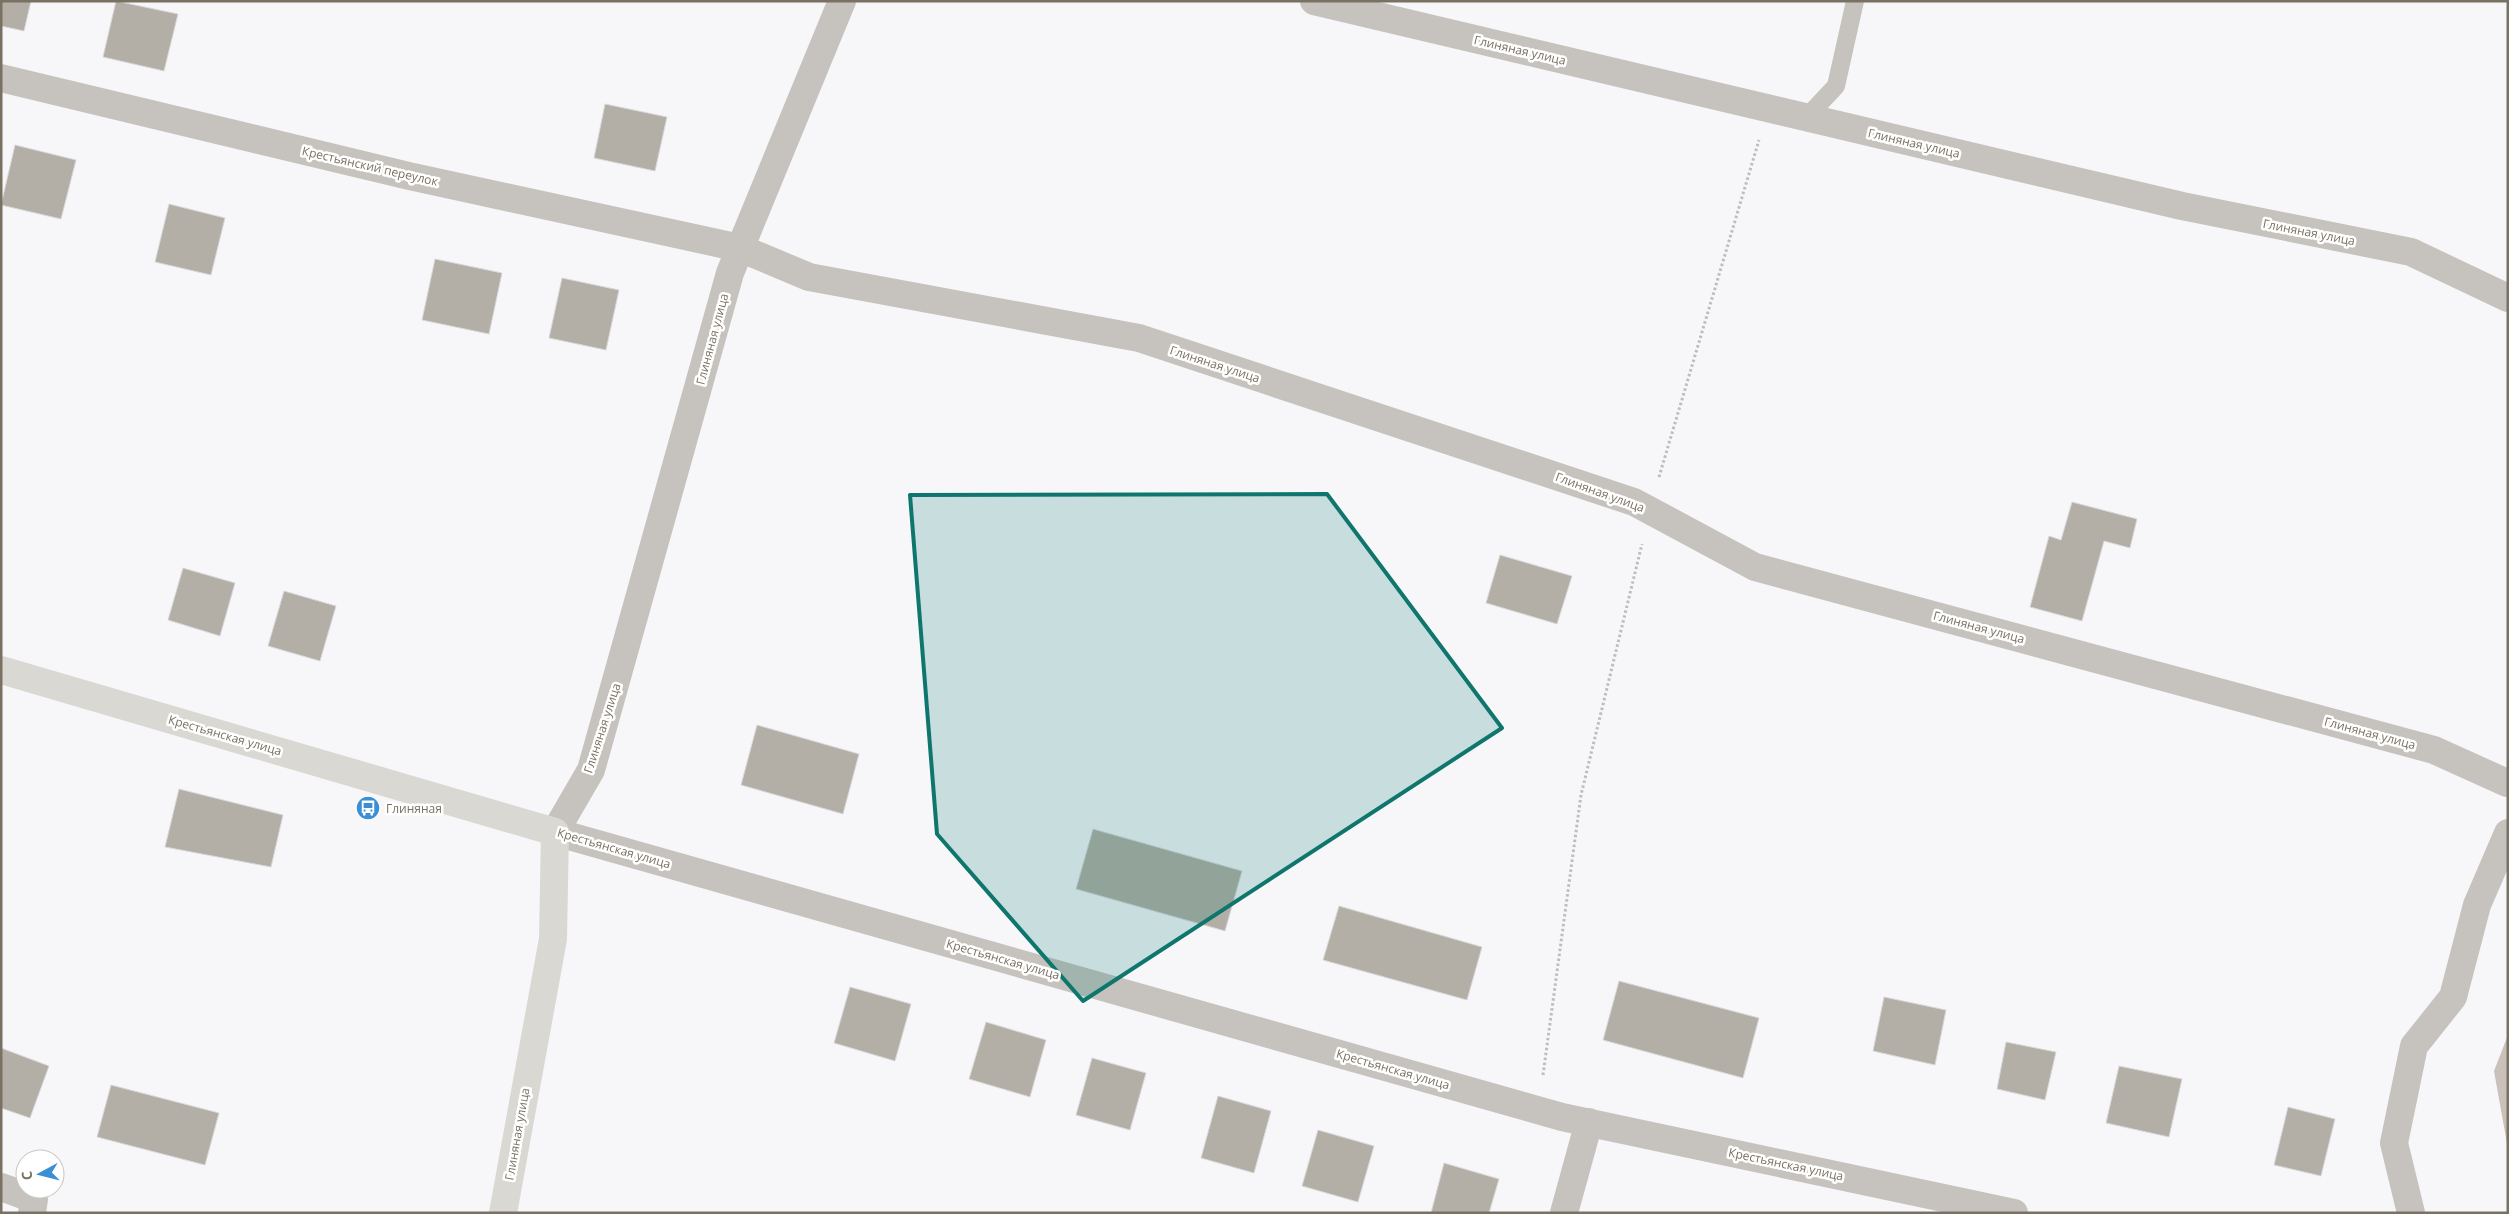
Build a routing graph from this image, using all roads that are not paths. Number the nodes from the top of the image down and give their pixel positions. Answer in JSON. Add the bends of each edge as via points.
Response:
{"nodes":[{"id":1,"x":842,"y":1,"type":"edge"},
{"id":2,"x":1314,"y":1,"type":"edge"},
{"id":3,"x":1855,"y":1,"type":"edge"},
{"id":4,"x":1,"y":78,"type":"edge"},
{"id":5,"x":1806,"y":118,"type":"junction"},
{"id":6,"x":740,"y":248,"type":"junction"},
{"id":7,"x":2508,"y":298,"type":"edge"},
{"id":8,"x":1,"y":670,"type":"edge"},
{"id":9,"x":2507,"y":785,"type":"edge"},
{"id":10,"x":555,"y":832,"type":"junction"},
{"id":11,"x":2508,"y":833,"type":"edge"},
{"id":12,"x":1589,"y":1122,"type":"junction"},
{"id":13,"x":1,"y":1187,"type":"edge"},
{"id":14,"x":32,"y":1213,"type":"edge"},
{"id":15,"x":503,"y":1213,"type":"edge"},
{"id":16,"x":1564,"y":1213,"type":"edge"},
{"id":17,"x":2014,"y":1213,"type":"edge"},
{"id":18,"x":2411,"y":1213,"type":"edge"}],
"edges":[{"from":1,"to":6,"type":"street","name":"Глиняная улица"},
{"from":2,"to":5,"type":"street","name":"Глиняная улица"},
{"from":3,"to":5,"type":"lane","via":[[1836,86]]},
{"from":4,"to":6,"type":"street","name":"Крестьянский переулок","via":[[409,176]]},
{"from":5,"to":7,"type":"street","name":"Глиняная улица","via":[[2182,206],[2412,252]]},
{"from":6,"to":9,"type":"street","name":"Глиняная улица","via":[[808,277],[1139,338],[1634,502],[1755,567],[2434,750]]},
{"from":6,"to":10,"type":"street","name":"Глиняная улица","via":[[730,273],[591,770]]},
{"from":8,"to":10,"type":"street","name":"Крестьянская улица"},
{"from":10,"to":12,"type":"street","name":"Крестьянская улица"},
{"from":10,"to":15,"type":"street","name":"Глиняная улица","via":[[553,940]]},
{"from":11,"to":18,"type":"street","via":[[2477,905],[2453,997],[2414,1046],[2394,1144]]},
{"from":12,"to":16,"type":"street"},
{"from":12,"to":17,"type":"street","name":"Крестьянская улица"},
{"from":13,"to":14,"type":"street","via":[[34,1199]]}]}
